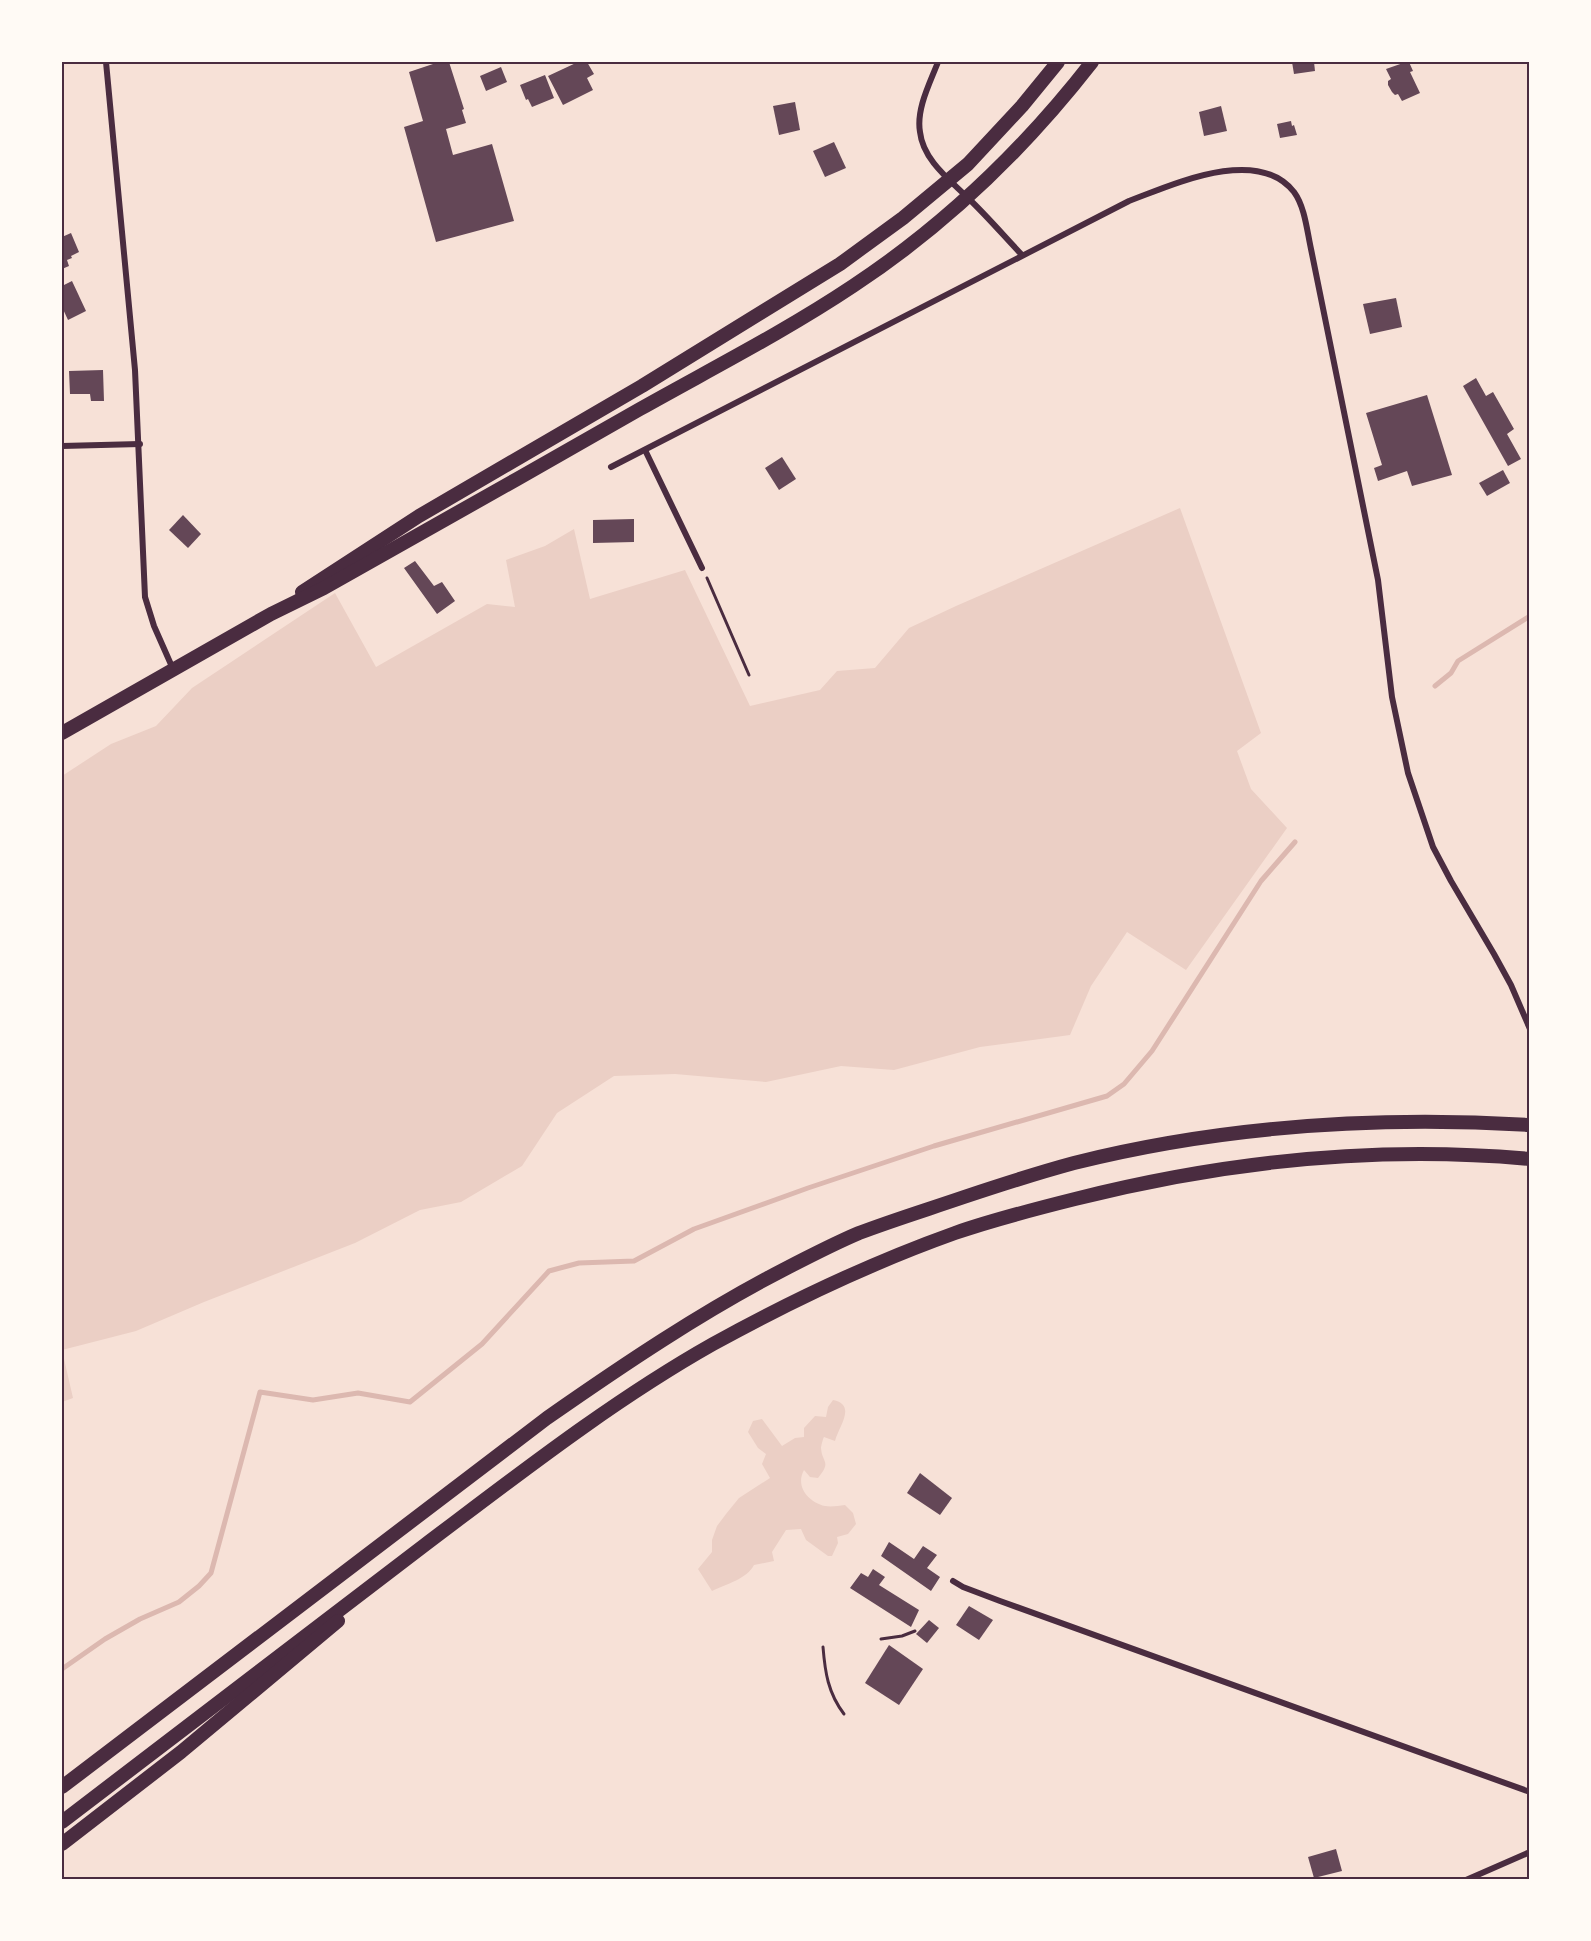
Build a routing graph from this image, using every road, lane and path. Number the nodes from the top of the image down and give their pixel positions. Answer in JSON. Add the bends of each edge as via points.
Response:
{"nodes":[{"id":1,"x":106,"y":62,"type":"edge"},
{"id":2,"x":938,"y":62,"type":"edge"},
{"id":3,"x":1058,"y":62,"type":"edge"},
{"id":4,"x":1092,"y":62,"type":"edge"},
{"id":5,"x":949,"y":181,"type":"junction"},
{"id":6,"x":968,"y":198,"type":"junction"},
{"id":7,"x":1022,"y":255,"type":"junction"},
{"id":8,"x":140,"y":444,"type":"junction"},
{"id":9,"x":62,"y":446,"type":"edge"},
{"id":10,"x":645,"y":450,"type":"junction"},
{"id":11,"x":611,"y":467,"type":"dead end"},
{"id":12,"x":702,"y":568,"type":"joint"},
{"id":13,"x":271,"y":614,"type":"junction"},
{"id":14,"x":173,"y":670,"type":"junction"},
{"id":15,"x":749,"y":675,"type":"dead end"},
{"id":16,"x":62,"y":733,"type":"edge"},
{"id":17,"x":1530,"y":1029,"type":"edge"},
{"id":18,"x":1530,"y":1125,"type":"edge"},
{"id":19,"x":1530,"y":1159,"type":"edge"},
{"id":20,"x":435,"y":1538,"type":"junction"},
{"id":21,"x":953,"y":1581,"type":"dead end"},
{"id":22,"x":915,"y":1631,"type":"dead end"},
{"id":23,"x":881,"y":1639,"type":"dead end"},
{"id":24,"x":823,"y":1647,"type":"dead end"},
{"id":25,"x":844,"y":1714,"type":"dead end"},
{"id":26,"x":62,"y":1787,"type":"edge"},
{"id":27,"x":1530,"y":1792,"type":"edge"},
{"id":28,"x":62,"y":1822,"type":"edge"},
{"id":29,"x":62,"y":1844,"type":"edge"},
{"id":30,"x":1530,"y":1852,"type":"edge"},
{"id":31,"x":1466,"y":1880,"type":"edge"}],
"edges":[{"from":1,"to":8,"type":"street"},
{"from":2,"to":5,"type":"street","via":[[921,110],[919,131],[928,155]]},
{"from":3,"to":5,"type":"main road","via":[[995,136]]},
{"from":4,"to":6,"type":"main road"},
{"from":5,"to":6,"type":"street"},
{"from":5,"to":13,"type":"main road","via":[[896,224],[809,284],[419,516]]},
{"from":6,"to":7,"type":"street"},
{"from":6,"to":13,"type":"main road","via":[[891,260],[815,311],[324,588]]},
{"from":7,"to":10,"type":"street"},
{"from":7,"to":17,"type":"street","via":[[1129,201],[1205,175],[1251,169],[1269,174],[1294,192],[1311,249],[1376,568],[1392,697],[1408,773],[1433,846],[1505,975]]},
{"from":8,"to":9,"type":"street"},
{"from":8,"to":14,"type":"street","via":[[145,597]]},
{"from":10,"to":11,"type":"street"},
{"from":10,"to":12,"type":"street"},
{"from":12,"to":15,"type":"path"},
{"from":13,"to":14,"type":"main road"},
{"from":14,"to":16,"type":"main road"},
{"from":18,"to":26,"type":"main road","via":[[1341,1125],[1179,1142],[1074,1163],[858,1234],[707,1312],[555,1412]]},
{"from":19,"to":20,"type":"main road","via":[[1389,1153],[1274,1161],[1134,1184],[957,1232],[821,1288],[711,1346],[565,1440]]},
{"from":20,"to":28,"type":"main road"},
{"from":20,"to":29,"type":"main road","via":[[181,1752]]},
{"from":21,"to":27,"type":"street"},
{"from":22,"to":23,"type":"path"},
{"from":24,"to":25,"type":"path","via":[[827,1681]]},
{"from":30,"to":31,"type":"street"}]}
